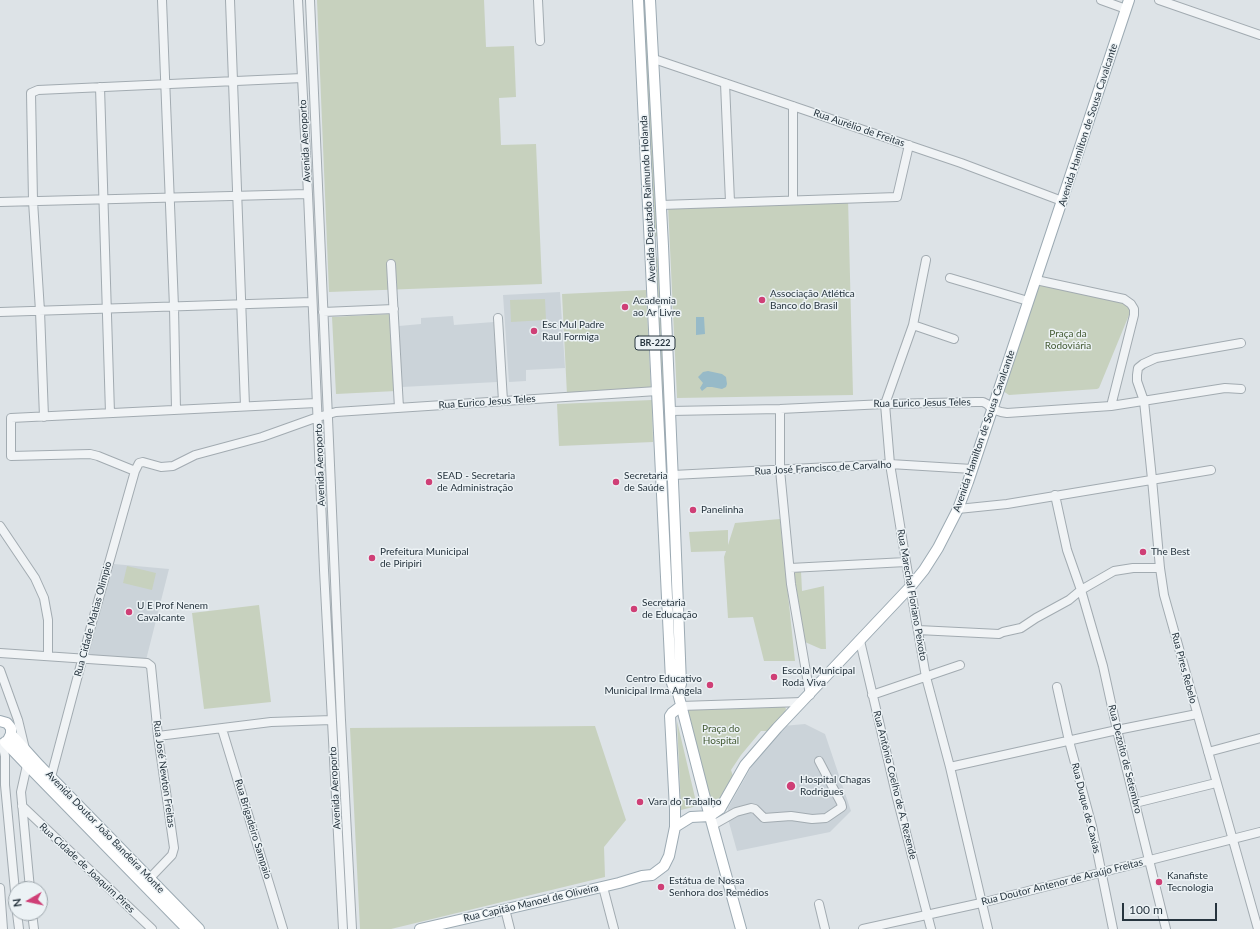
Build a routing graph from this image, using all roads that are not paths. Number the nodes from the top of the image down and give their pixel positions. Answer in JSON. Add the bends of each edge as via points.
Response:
{"nodes":[{"id":1,"x":162,"y":0,"type":"edge"},
{"id":2,"x":230,"y":0,"type":"edge"},
{"id":3,"x":298,"y":0,"type":"edge"},
{"id":4,"x":310,"y":0,"type":"edge"},
{"id":5,"x":538,"y":0,"type":"edge"},
{"id":6,"x":638,"y":0,"type":"edge"},
{"id":7,"x":650,"y":0,"type":"edge"},
{"id":8,"x":1101,"y":0,"type":"edge"},
{"id":9,"x":1159,"y":0,"type":"edge"},
{"id":10,"x":1128,"y":4,"type":"edge"},
{"id":11,"x":1260,"y":35,"type":"edge"},
{"id":12,"x":540,"y":41,"type":"dead end"},
{"id":13,"x":654,"y":59,"type":"junction"},
{"id":14,"x":302,"y":78,"type":"junction"},
{"id":15,"x":232,"y":81,"type":"junction"},
{"id":16,"x":726,"y":83,"type":"junction"},
{"id":17,"x":166,"y":84,"type":"junction"},
{"id":18,"x":100,"y":87,"type":"junction"},
{"id":19,"x":793,"y":106,"type":"junction"},
{"id":20,"x":909,"y":145,"type":"junction"},
{"id":21,"x":308,"y":194,"type":"junction"},
{"id":22,"x":237,"y":196,"type":"junction"},
{"id":23,"x":170,"y":198,"type":"junction"},
{"id":24,"x":104,"y":200,"type":"junction"},
{"id":25,"x":793,"y":200,"type":"junction"},
{"id":26,"x":33,"y":201,"type":"junction"},
{"id":27,"x":1062,"y":201,"type":"junction"},
{"id":28,"x":0,"y":202,"type":"edge"},
{"id":29,"x":730,"y":202,"type":"junction"},
{"id":30,"x":661,"y":205,"type":"junction"},
{"id":31,"x":650,"y":246,"type":"junction"},
{"id":32,"x":663,"y":246,"type":"junction"},
{"id":33,"x":926,"y":260,"type":"dead end"},
{"id":34,"x":391,"y":264,"type":"dead end"},
{"id":35,"x":950,"y":278,"type":"dead end"},
{"id":36,"x":1036,"y":280,"type":"junction"},
{"id":37,"x":1028,"y":301,"type":"junction"},
{"id":38,"x":312,"y":302,"type":"junction"},
{"id":39,"x":241,"y":305,"type":"junction"},
{"id":40,"x":174,"y":307,"type":"junction"},
{"id":41,"x":106,"y":309,"type":"junction"},
{"id":42,"x":394,"y":309,"type":"junction"},
{"id":43,"x":40,"y":311,"type":"junction"},
{"id":44,"x":0,"y":312,"type":"edge"},
{"id":45,"x":323,"y":312,"type":"junction"},
{"id":46,"x":498,"y":318,"type":"dead end"},
{"id":47,"x":913,"y":325,"type":"junction"},
{"id":48,"x":954,"y":339,"type":"dead end"},
{"id":49,"x":1241,"y":343,"type":"dead end"},
{"id":50,"x":1241,"y":389,"type":"dead end"},
{"id":51,"x":657,"y":391,"type":"junction"},
{"id":52,"x":1144,"y":401,"type":"junction"},
{"id":53,"x":503,"y":402,"type":"junction"},
{"id":54,"x":316,"y":403,"type":"junction"},
{"id":55,"x":885,"y":404,"type":"junction"},
{"id":56,"x":245,"y":406,"type":"junction"},
{"id":57,"x":1111,"y":406,"type":"junction"},
{"id":58,"x":399,"y":408,"type":"junction"},
{"id":59,"x":780,"y":409,"type":"junction"},
{"id":60,"x":992,"y":409,"type":"junction"},
{"id":61,"x":176,"y":410,"type":"junction"},
{"id":62,"x":670,"y":411,"type":"junction"},
{"id":63,"x":110,"y":413,"type":"junction"},
{"id":64,"x":328,"y":413,"type":"junction"},
{"id":65,"x":44,"y":417,"type":"junction"},
{"id":66,"x":318,"y":417,"type":"junction"},
{"id":67,"x":139,"y":463,"type":"joint"},
{"id":68,"x":890,"y":464,"type":"junction"},
{"id":69,"x":972,"y":469,"type":"junction"},
{"id":70,"x":135,"y":470,"type":"junction"},
{"id":71,"x":780,"y":470,"type":"junction"},
{"id":72,"x":1211,"y":470,"type":"dead end"},
{"id":73,"x":673,"y":475,"type":"junction"},
{"id":74,"x":1152,"y":479,"type":"junction"},
{"id":75,"x":1054,"y":495,"type":"junction"},
{"id":76,"x":958,"y":508,"type":"junction"},
{"id":77,"x":0,"y":526,"type":"edge"},
{"id":78,"x":906,"y":562,"type":"junction"},
{"id":79,"x":790,"y":568,"type":"junction"},
{"id":80,"x":1160,"y":568,"type":"junction"},
{"id":81,"x":910,"y":586,"type":"junction"},
{"id":82,"x":1081,"y":590,"type":"junction"},
{"id":83,"x":918,"y":630,"type":"junction"},
{"id":84,"x":860,"y":641,"type":"junction"},
{"id":85,"x":0,"y":653,"type":"edge"},
{"id":86,"x":48,"y":656,"type":"junction"},
{"id":87,"x":83,"y":658,"type":"junction"},
{"id":88,"x":960,"y":665,"type":"dead end"},
{"id":89,"x":0,"y":670,"type":"edge"},
{"id":90,"x":926,"y":677,"type":"junction"},
{"id":91,"x":1057,"y":687,"type":"dead end"},
{"id":92,"x":677,"y":688,"type":"junction"},
{"id":93,"x":872,"y":695,"type":"junction"},
{"id":94,"x":806,"y":698,"type":"junction"},
{"id":95,"x":681,"y":706,"type":"junction"},
{"id":96,"x":1196,"y":714,"type":"junction"},
{"id":97,"x":332,"y":720,"type":"junction"},
{"id":98,"x":0,"y":721,"type":"edge"},
{"id":99,"x":222,"y":729,"type":"junction"},
{"id":100,"x":1117,"y":730,"type":"junction"},
{"id":101,"x":158,"y":736,"type":"junction"},
{"id":102,"x":1259,"y":738,"type":"edge"},
{"id":103,"x":5,"y":740,"type":"edge"},
{"id":104,"x":1069,"y":740,"type":"junction"},
{"id":105,"x":1260,"y":748,"type":"edge"},
{"id":106,"x":26,"y":751,"type":"junction"},
{"id":107,"x":1208,"y":752,"type":"junction"},
{"id":108,"x":819,"y":760,"type":"dead end"},
{"id":109,"x":27,"y":765,"type":"junction"},
{"id":110,"x":950,"y":767,"type":"junction"},
{"id":111,"x":51,"y":777,"type":"junction"},
{"id":112,"x":1216,"y":783,"type":"junction"},
{"id":113,"x":1136,"y":803,"type":"junction"},
{"id":114,"x":22,"y":806,"type":"junction"},
{"id":115,"x":675,"y":809,"type":"junction"},
{"id":116,"x":691,"y":817,"type":"junction"},
{"id":117,"x":711,"y":820,"type":"junction"},
{"id":118,"x":675,"y":827,"type":"junction"},
{"id":119,"x":1260,"y":832,"type":"edge"},
{"id":120,"x":1233,"y":839,"type":"junction"},
{"id":121,"x":1149,"y":860,"type":"junction"},
{"id":122,"x":1100,"y":871,"type":"junction"},
{"id":123,"x":150,"y":878,"type":"junction"},
{"id":124,"x":14,"y":881,"type":"edge"},
{"id":125,"x":29,"y":881,"type":"edge"},
{"id":126,"x":603,"y":887,"type":"junction"},
{"id":127,"x":0,"y":888,"type":"edge"},
{"id":128,"x":981,"y":902,"type":"junction"},
{"id":129,"x":819,"y":904,"type":"dead end"},
{"id":130,"x":505,"y":909,"type":"junction"},
{"id":131,"x":927,"y":914,"type":"junction"},
{"id":132,"x":3,"y":929,"type":"edge"},
{"id":133,"x":152,"y":929,"type":"edge"},
{"id":134,"x":187,"y":929,"type":"edge"},
{"id":135,"x":199,"y":929,"type":"edge"},
{"id":136,"x":283,"y":929,"type":"edge"},
{"id":137,"x":343,"y":929,"type":"edge"},
{"id":138,"x":352,"y":929,"type":"edge"},
{"id":139,"x":420,"y":929,"type":"edge"},
{"id":140,"x":510,"y":929,"type":"edge"},
{"id":141,"x":614,"y":929,"type":"edge"},
{"id":142,"x":741,"y":929,"type":"edge"},
{"id":143,"x":825,"y":929,"type":"edge"},
{"id":144,"x":863,"y":929,"type":"edge"},
{"id":145,"x":931,"y":929,"type":"edge"},
{"id":146,"x":988,"y":929,"type":"edge"},
{"id":147,"x":1113,"y":929,"type":"edge"},
{"id":148,"x":1166,"y":929,"type":"edge"},
{"id":149,"x":1258,"y":929,"type":"edge"}],
"edges":[{"from":1,"to":17,"type":"street"},
{"from":2,"to":15,"type":"street"},
{"from":3,"to":14,"type":"street","name":"Avenida Aeroporto"},
{"from":4,"to":45,"type":"street","name":"Avenida Aeroporto"},
{"from":5,"to":12,"type":"street"},
{"from":6,"to":31,"type":"main road","name":"Avenida Deputado Raimundo Holanda","number":"BR-222"},
{"from":7,"to":13,"type":"main road","name":"Avenida Deputado Raimundo Holanda","number":"BR-222"},
{"from":8,"to":10,"type":"street"},
{"from":9,"to":11,"type":"street"},
{"from":10,"to":27,"type":"main road","name":"Avenida Hamilton de Sousa Cavalcante"},
{"from":13,"to":16,"type":"street","name":"Rua Aurélio de Freitas"},
{"from":13,"to":30,"type":"main road","name":"Avenida Deputado Raimundo Holanda","number":"BR-222"},
{"from":14,"to":15,"type":"street"},
{"from":14,"to":21,"type":"street","name":"Avenida Aeroporto"},
{"from":15,"to":17,"type":"street"},
{"from":15,"to":22,"type":"street"},
{"from":16,"to":19,"type":"street","name":"Rua Aurélio de Freitas"},
{"from":16,"to":29,"type":"street"},
{"from":17,"to":18,"type":"street"},
{"from":17,"to":23,"type":"street"},
{"from":18,"to":24,"type":"street"},
{"from":18,"to":26,"type":"street","via":[[38,90],[31,93]]},
{"from":19,"to":20,"type":"street","name":"Rua Aurélio de Freitas"},
{"from":19,"to":25,"type":"street"},
{"from":20,"to":25,"type":"street","via":[[897,196]]},
{"from":20,"to":27,"type":"street","name":"Rua Aurélio de Freitas"},
{"from":21,"to":22,"type":"street"},
{"from":21,"to":38,"type":"street","name":"Avenida Aeroporto"},
{"from":22,"to":23,"type":"street"},
{"from":22,"to":39,"type":"street"},
{"from":23,"to":24,"type":"street"},
{"from":23,"to":40,"type":"street"},
{"from":24,"to":26,"type":"street"},
{"from":24,"to":41,"type":"street"},
{"from":25,"to":29,"type":"street"},
{"from":26,"to":28,"type":"street"},
{"from":26,"to":43,"type":"street"},
{"from":27,"to":36,"type":"main road","name":"Avenida Hamilton de Sousa Cavalcante"},
{"from":29,"to":30,"type":"street"},
{"from":30,"to":32,"type":"main road","name":"Avenida Deputado Raimundo Holanda","number":"BR-222"},
{"from":31,"to":32,"type":"main road"},
{"from":31,"to":51,"type":"main road","name":"Avenida Deputado Raimundo Holanda","number":"BR-222"},
{"from":32,"to":62,"type":"main road","name":"Avenida Deputado Raimundo Holanda","number":"BR-222"},
{"from":33,"to":47,"type":"street","name":"Rua Marechal Floriano Peixoto"},
{"from":34,"to":42,"type":"street"},
{"from":35,"to":37,"type":"street"},
{"from":36,"to":37,"type":"main road","name":"Avenida Hamilton de Sousa Cavalcante"},
{"from":36,"to":57,"type":"street","via":[[1124,299],[1132,304],[1134,315]]},
{"from":37,"to":60,"type":"main road","name":"Avenida Hamilton de Sousa Cavalcante"},
{"from":38,"to":39,"type":"street"},
{"from":38,"to":54,"type":"street","name":"Avenida Aeroporto"},
{"from":39,"to":40,"type":"street"},
{"from":39,"to":56,"type":"street"},
{"from":40,"to":41,"type":"street"},
{"from":40,"to":61,"type":"street"},
{"from":41,"to":43,"type":"street"},
{"from":41,"to":63,"type":"street"},
{"from":42,"to":45,"type":"street"},
{"from":42,"to":58,"type":"street"},
{"from":43,"to":44,"type":"street"},
{"from":43,"to":65,"type":"street"},
{"from":45,"to":64,"type":"street","name":"Avenida Aeroporto"},
{"from":46,"to":53,"type":"street"},
{"from":47,"to":48,"type":"street"},
{"from":47,"to":55,"type":"street","name":"Rua Marechal Floriano Peixoto"},
{"from":49,"to":52,"type":"street","name":"Rua Pires Rebelo","via":[[1156,358],[1143,364],[1138,368],[1137,381]]},
{"from":50,"to":52,"type":"street","name":"Rua Eurico Jesus Teles","via":[[1225,388]]},
{"from":51,"to":53,"type":"street","name":"Rua Eurico Jesus Teles"},
{"from":51,"to":92,"type":"main road","name":"Avenida Deputado Raimundo Holanda","number":"BR-222","via":[[671,680]]},
{"from":52,"to":57,"type":"street","name":"Rua Eurico Jesus Teles"},
{"from":52,"to":74,"type":"street","name":"Rua Pires Rebelo"},
{"from":53,"to":58,"type":"street","name":"Rua Eurico Jesus Teles"},
{"from":54,"to":56,"type":"street"},
{"from":54,"to":66,"type":"street","name":"Avenida Aeroporto"},
{"from":55,"to":59,"type":"street","name":"Rua Eurico Jesus Teles"},
{"from":55,"to":60,"type":"street","name":"Rua Eurico Jesus Teles","via":[[983,402]]},
{"from":55,"to":68,"type":"street","name":"Rua Marechal Floriano Peixoto"},
{"from":56,"to":61,"type":"street"},
{"from":57,"to":60,"type":"street","name":"Rua Eurico Jesus Teles","via":[[1007,413]]},
{"from":58,"to":64,"type":"street","name":"Rua Eurico Jesus Teles"},
{"from":59,"to":62,"type":"street","name":"Rua Eurico Jesus Teles"},
{"from":59,"to":71,"type":"street"},
{"from":60,"to":69,"type":"main road","name":"Avenida Hamilton de Sousa Cavalcante"},
{"from":61,"to":63,"type":"street"},
{"from":62,"to":73,"type":"main road","name":"Avenida Deputado Raimundo Holanda","number":"BR-222"},
{"from":63,"to":65,"type":"street"},
{"from":64,"to":66,"type":"street","name":"Rua Eurico Jesus Teles"},
{"from":64,"to":138,"type":"street","name":"Avenida Aeroporto","via":[[340,720]]},
{"from":65,"to":70,"type":"street","via":[[11,418],[11,456],[90,454]]},
{"from":66,"to":67,"type":"street","name":"Rua Eurico Jesus Teles","via":[[262,437],[195,455],[173,466],[161,467]]},
{"from":66,"to":97,"type":"street","name":"Avenida Aeroporto"},
{"from":67,"to":70,"type":"street","name":"Rua Cidade Matias Olimpio"},
{"from":68,"to":69,"type":"street","name":"Rua José Francisco de Carvalho"},
{"from":68,"to":71,"type":"street","name":"Rua José Francisco de Carvalho"},
{"from":68,"to":78,"type":"street","name":"Rua Marechal Floriano Peixoto"},
{"from":69,"to":76,"type":"main road","name":"Avenida Hamilton de Sousa Cavalcante"},
{"from":70,"to":87,"type":"street","name":"Rua Cidade Matias Olimpio"},
{"from":71,"to":73,"type":"street","name":"Rua José Francisco de Carvalho"},
{"from":71,"to":79,"type":"street"},
{"from":72,"to":74,"type":"street"},
{"from":73,"to":92,"type":"main road","name":"Avenida Deputado Raimundo Holanda","number":"BR-222"},
{"from":74,"to":75,"type":"street"},
{"from":74,"to":80,"type":"street","name":"Rua Pires Rebelo"},
{"from":75,"to":76,"type":"street","via":[[1007,504]]},
{"from":75,"to":82,"type":"street","name":"Rua Dezoito de Setembro"},
{"from":76,"to":81,"type":"main road","name":"Avenida Hamilton de Sousa Cavalcante","via":[[938,548]]},
{"from":77,"to":86,"type":"street","via":[[35,578],[44,598],[48,620]]},
{"from":78,"to":79,"type":"street"},
{"from":78,"to":81,"type":"street","name":"Rua Marechal Floriano Peixoto"},
{"from":79,"to":94,"type":"street"},
{"from":80,"to":82,"type":"street","via":[[1114,571]]},
{"from":80,"to":96,"type":"street","name":"Rua Pires Rebelo","via":[[1164,595]]},
{"from":81,"to":83,"type":"street","name":"Rua Marechal Floriano Peixoto"},
{"from":81,"to":84,"type":"main road","name":"Avenida Hamilton de Sousa Cavalcante"},
{"from":82,"to":83,"type":"street","via":[[1069,600],[1021,628],[999,634]]},
{"from":82,"to":100,"type":"street","name":"Rua Dezoito de Setembro","via":[[1103,666]]},
{"from":83,"to":90,"type":"street","name":"Rua Marechal Floriano Peixoto"},
{"from":84,"to":93,"type":"street","name":"Rua Antônio Coelho de A. Rezende"},
{"from":84,"to":94,"type":"main road","name":"Avenida Hamilton de Sousa Cavalcante"},
{"from":85,"to":86,"type":"street"},
{"from":86,"to":87,"type":"street"},
{"from":87,"to":101,"type":"street","name":"Rua José Newton Freitas","via":[[150,664]]},
{"from":87,"to":111,"type":"street","name":"Rua Cidade Matias Olimpio"},
{"from":88,"to":90,"type":"street"},
{"from":89,"to":106,"type":"street"},
{"from":90,"to":93,"type":"street"},
{"from":90,"to":110,"type":"street","name":"Rua Marechal Floriano Peixoto"},
{"from":91,"to":104,"type":"street","name":"Rua Duque de Caxias"},
{"from":92,"to":95,"type":"main road","number":"BR-222"},
{"from":93,"to":131,"type":"street","name":"Rua Antônio Coelho de A. Rezende"},
{"from":94,"to":95,"type":"street"},
{"from":94,"to":117,"type":"main road","name":"Avenida Hamilton de Sousa Cavalcante","via":[[745,765]]},
{"from":95,"to":115,"type":"main road","via":[[672,712],[670,719]]},
{"from":95,"to":117,"type":"main road","number":"BR-222"},
{"from":96,"to":100,"type":"street"},
{"from":96,"to":107,"type":"street","name":"Rua Pires Rebelo"},
{"from":97,"to":99,"type":"street","via":[[271,722]]},
{"from":97,"to":137,"type":"street","name":"Avenida Aeroporto"},
{"from":98,"to":103,"type":"main road","via":[[10,728]]},
{"from":99,"to":101,"type":"street"},
{"from":99,"to":136,"type":"street","name":"Rua Brigadeiro Sampaio"},
{"from":100,"to":104,"type":"street"},
{"from":100,"to":113,"type":"street","name":"Rua Dezoito de Setembro"},
{"from":101,"to":123,"type":"street","name":"Rua José Newton Freitas","via":[[174,853]]},
{"from":102,"to":105,"type":"street"},
{"from":102,"to":107,"type":"street"},
{"from":103,"to":106,"type":"main road","name":"Avenida Doutor João Bandeira Monte"},
{"from":103,"to":109,"type":"main road","name":"Avenida Doutor João Bandeira Monte"},
{"from":103,"to":124,"type":"street","via":[[6,792]]},
{"from":104,"to":110,"type":"street"},
{"from":104,"to":122,"type":"street","name":"Rua Duque de Caxias","via":[[1092,826]]},
{"from":106,"to":111,"type":"main road","name":"Avenida Doutor João Bandeira Monte"},
{"from":107,"to":112,"type":"street","name":"Rua Pires Rebelo"},
{"from":108,"to":117,"type":"street","via":[[842,807],[826,818],[764,818],[751,808]]},
{"from":109,"to":114,"type":"street","via":[[21,788]]},
{"from":109,"to":134,"type":"main road","name":"Avenida Doutor João Bandeira Monte"},
{"from":110,"to":128,"type":"street","name":"Rua Marechal Floriano Peixoto"},
{"from":111,"to":123,"type":"main road","name":"Avenida Doutor João Bandeira Monte"},
{"from":112,"to":113,"type":"street"},
{"from":112,"to":120,"type":"street","name":"Rua Pires Rebelo"},
{"from":113,"to":121,"type":"street","name":"Rua Dezoito de Setembro"},
{"from":114,"to":125,"type":"street"},
{"from":114,"to":133,"type":"street","name":"Rua Cidade de Joaquim Pires"},
{"from":115,"to":116,"type":"main road"},
{"from":115,"to":118,"type":"main road"},
{"from":116,"to":117,"type":"main road"},
{"from":116,"to":118,"type":"main road"},
{"from":117,"to":142,"type":"main road","number":"BR-222"},
{"from":118,"to":126,"type":"main road","name":"Rua Capitão Manoel de Oliveira","via":[[669,856],[642,876]]},
{"from":119,"to":120,"type":"street","name":"Rua Doutor Antenor de Araújo Freitas"},
{"from":120,"to":121,"type":"street","name":"Rua Doutor Antenor de Araújo Freitas"},
{"from":120,"to":149,"type":"street","name":"Rua Pires Rebelo"},
{"from":121,"to":122,"type":"street","name":"Rua Doutor Antenor de Araújo Freitas"},
{"from":121,"to":148,"type":"street","name":"Rua Dezoito de Setembro"},
{"from":122,"to":128,"type":"street","name":"Rua Doutor Antenor de Araújo Freitas"},
{"from":122,"to":147,"type":"street","name":"Rua Duque de Caxias"},
{"from":123,"to":135,"type":"main road","name":"Avenida Doutor João Bandeira Monte"},
{"from":126,"to":130,"type":"main road","name":"Rua Capitão Manoel de Oliveira"},
{"from":126,"to":141,"type":"street"},
{"from":127,"to":132,"type":"street"},
{"from":128,"to":131,"type":"street","name":"Rua Doutor Antenor de Araújo Freitas"},
{"from":128,"to":146,"type":"street","name":"Rua Marechal Floriano Peixoto"},
{"from":129,"to":143,"type":"street"},
{"from":130,"to":139,"type":"main road","name":"Rua Capitão Manoel de Oliveira"},
{"from":130,"to":140,"type":"street"},
{"from":131,"to":144,"type":"street","name":"Rua Doutor Antenor de Araújo Freitas"},
{"from":131,"to":145,"type":"street","name":"Rua Antônio Coelho de A. Rezende"}]}
